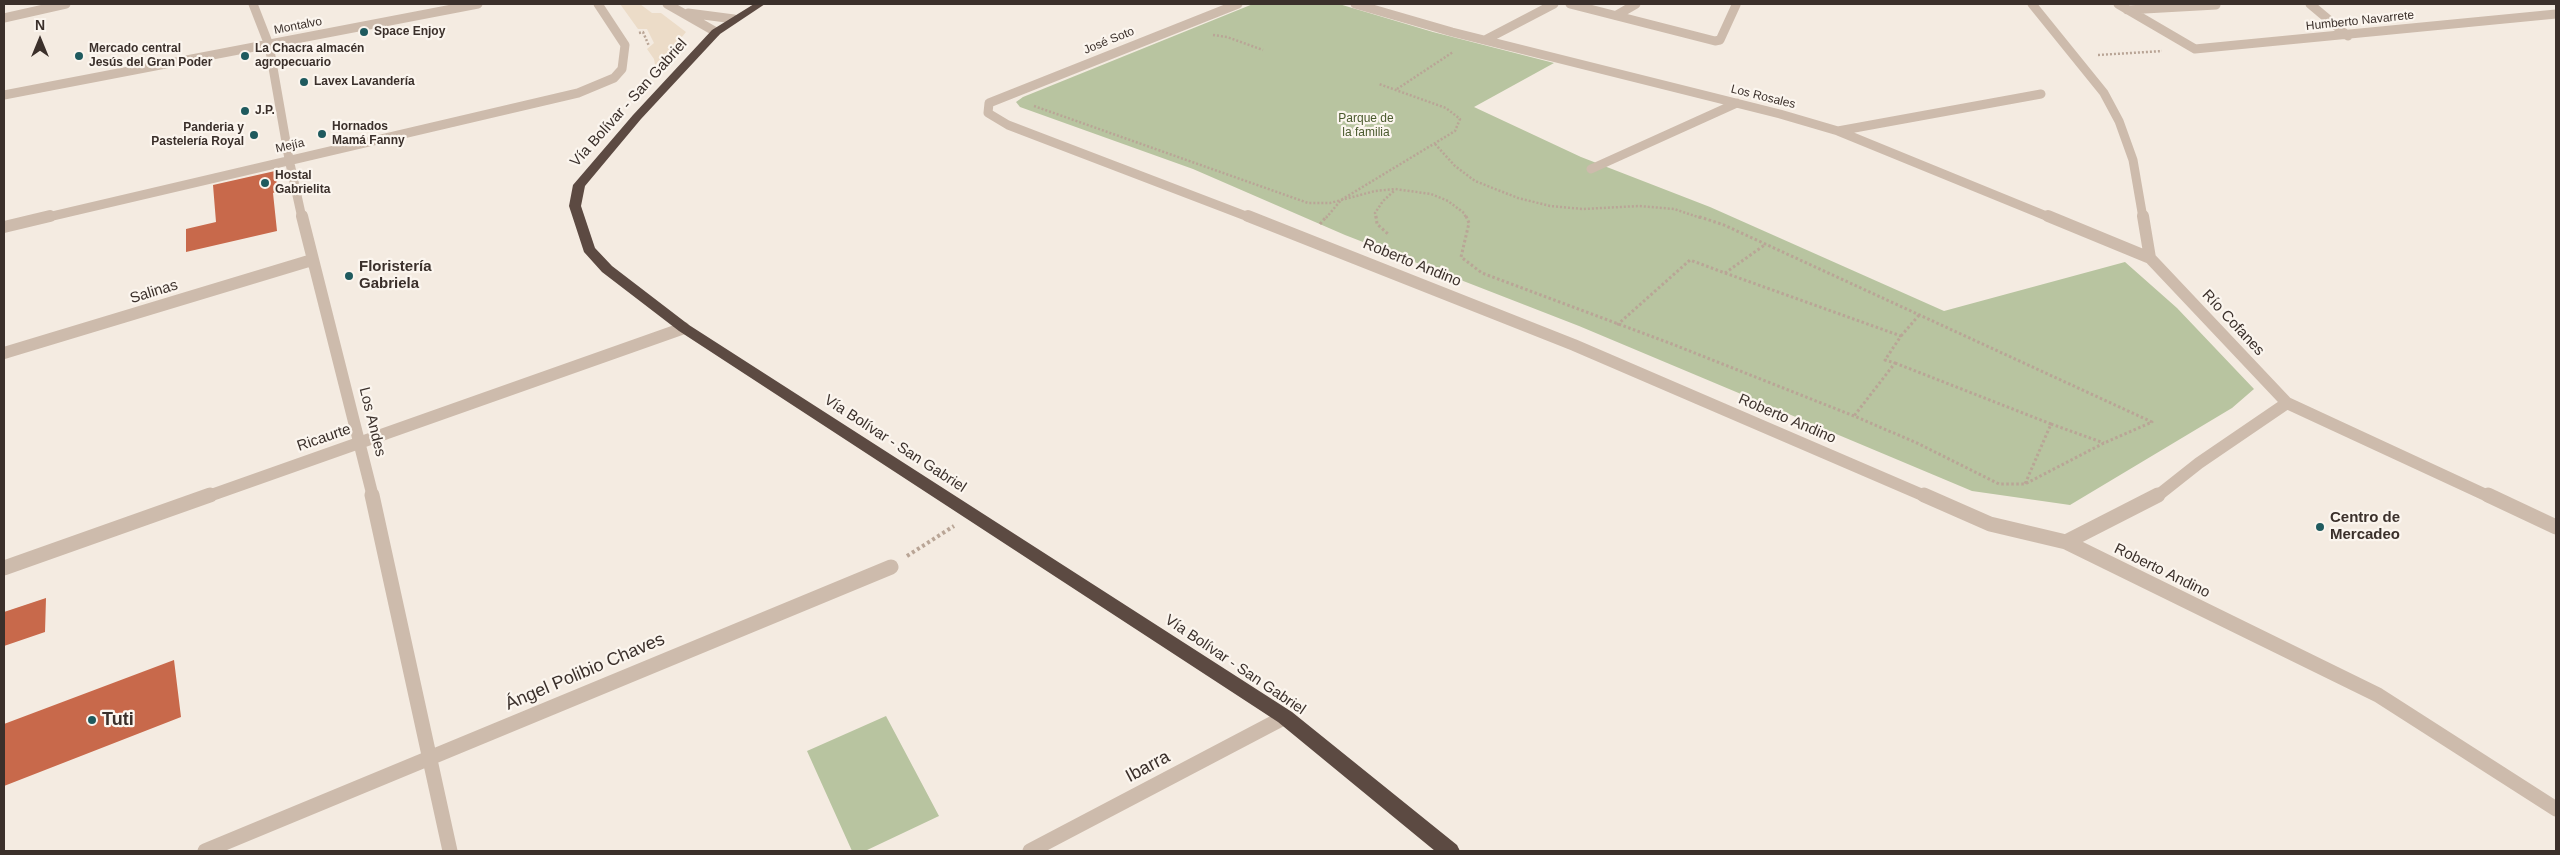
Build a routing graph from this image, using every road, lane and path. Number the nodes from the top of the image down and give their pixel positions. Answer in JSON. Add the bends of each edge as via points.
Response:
{"nodes":[{"id":1,"x":66,"y":4,"type":"edge"},
{"id":2,"x":253,"y":4,"type":"edge"},
{"id":3,"x":478,"y":4,"type":"edge"},
{"id":4,"x":598,"y":4,"type":"edge"},
{"id":5,"x":667,"y":4,"type":"edge"},
{"id":6,"x":760,"y":4,"type":"edge"},
{"id":7,"x":1238,"y":4,"type":"edge"},
{"id":8,"x":1355,"y":4,"type":"edge"},
{"id":9,"x":1554,"y":4,"type":"edge"},
{"id":10,"x":1570,"y":4,"type":"edge"},
{"id":11,"x":1636,"y":4,"type":"edge"},
{"id":12,"x":2032,"y":4,"type":"edge"},
{"id":13,"x":2118,"y":4,"type":"edge"},
{"id":14,"x":2310,"y":4,"type":"edge"},
{"id":15,"x":1736,"y":5,"type":"dead end"},
{"id":16,"x":2216,"y":5,"type":"edge"},
{"id":17,"x":2127,"y":10,"type":"junction"},
{"id":18,"x":683,"y":12,"type":"junction"},
{"id":19,"x":2556,"y":14,"type":"edge"},
{"id":20,"x":1617,"y":15,"type":"junction"},
{"id":21,"x":4,"y":18,"type":"edge"},
{"id":22,"x":734,"y":19,"type":"junction"},
{"id":23,"x":716,"y":32,"type":"junction"},
{"id":24,"x":1210,"y":35,"type":"dead end"},
{"id":25,"x":2348,"y":36,"type":"junction"},
{"id":26,"x":1474,"y":37,"type":"junction"},
{"id":27,"x":1485,"y":40,"type":"junction"},
{"id":28,"x":269,"y":45,"type":"junction"},
{"id":29,"x":2195,"y":49,"type":"junction"},
{"id":30,"x":1263,"y":50,"type":"dead end"},
{"id":31,"x":2078,"y":57,"type":"junction"},
{"id":32,"x":1379,"y":84,"type":"dead end"},
{"id":33,"x":1397,"y":89,"type":"junction"},
{"id":34,"x":2041,"y":94,"type":"dead end"},
{"id":35,"x":4,"y":96,"type":"edge"},
{"id":36,"x":1032,"y":102,"type":"dead end"},
{"id":37,"x":989,"y":103,"type":"joint"},
{"id":38,"x":1737,"y":104,"type":"junction"},
{"id":39,"x":1838,"y":131,"type":"junction"},
{"id":40,"x":1435,"y":144,"type":"junction"},
{"id":41,"x":289,"y":159,"type":"junction"},
{"id":42,"x":1591,"y":169,"type":"dead end"},
{"id":43,"x":1395,"y":189,"type":"junction"},
{"id":44,"x":1341,"y":200,"type":"junction"},
{"id":45,"x":4,"y":227,"type":"edge"},
{"id":46,"x":1388,"y":234,"type":"dead end"},
{"id":47,"x":1308,"y":239,"type":"junction"},
{"id":48,"x":1767,"y":243,"type":"junction"},
{"id":49,"x":2150,"y":258,"type":"junction"},
{"id":50,"x":312,"y":260,"type":"junction"},
{"id":51,"x":1725,"y":273,"type":"junction"},
{"id":52,"x":1920,"y":314,"type":"junction"},
{"id":53,"x":1617,"y":325,"type":"junction"},
{"id":54,"x":684,"y":328,"type":"junction"},
{"id":55,"x":1901,"y":336,"type":"junction"},
{"id":56,"x":4,"y":353,"type":"edge"},
{"id":57,"x":1894,"y":363,"type":"junction"},
{"id":58,"x":2287,"y":403,"type":"junction"},
{"id":59,"x":1854,"y":416,"type":"junction"},
{"id":60,"x":2051,"y":424,"type":"junction"},
{"id":61,"x":361,"y":443,"type":"junction"},
{"id":62,"x":2104,"y":443,"type":"junction"},
{"id":63,"x":2025,"y":484,"type":"junction"},
{"id":64,"x":972,"y":514,"type":"junction"},
{"id":65,"x":2556,"y":527,"type":"edge"},
{"id":66,"x":2066,"y":542,"type":"junction"},
{"id":67,"x":891,"y":567,"type":"joint"},
{"id":68,"x":4,"y":568,"type":"edge"},
{"id":69,"x":1285,"y":717,"type":"junction"},
{"id":70,"x":429,"y":759,"type":"junction"},
{"id":71,"x":2556,"y":809,"type":"edge"},
{"id":72,"x":205,"y":851,"type":"edge"},
{"id":73,"x":450,"y":851,"type":"edge"},
{"id":74,"x":1030,"y":851,"type":"edge"},
{"id":75,"x":1450,"y":851,"type":"edge"}],
"edges":[{"from":1,"to":21,"type":"street"},
{"from":2,"to":28,"type":"street","name":"Los Andes"},
{"from":3,"to":28,"type":"street","name":"Montalvo"},
{"from":4,"to":41,"type":"street","name":"Mejía","via":[[625,45],[622,69],[614,78],[578,93]]},
{"from":5,"to":18,"type":"street"},
{"from":6,"to":22,"type":"highway","name":"Vía Bolívar - San Gabriel"},
{"from":7,"to":37,"type":"street","name":"José Soto"},
{"from":8,"to":26,"type":"street","name":"Los Rosales"},
{"from":9,"to":27,"type":"street"},
{"from":10,"to":20,"type":"street"},
{"from":11,"to":20,"type":"street"},
{"from":12,"to":31,"type":"street"},
{"from":13,"to":17,"type":"street"},
{"from":14,"to":25,"type":"street"},
{"from":15,"to":20,"type":"street","via":[[1720,40],[1715,41]]},
{"from":16,"to":17,"type":"street"},
{"from":17,"to":29,"type":"street"},
{"from":18,"to":22,"type":"street"},
{"from":18,"to":23,"type":"street"},
{"from":19,"to":25,"type":"street","name":"Humberto Navarrete"},
{"from":22,"to":23,"type":"highway","name":"Vía Bolívar - San Gabriel"},
{"from":23,"to":54,"type":"highway","name":"Vía Bolívar - San Gabriel","via":[[637,117],[580,185],[575,206],[589,249],[606,269]]},
{"from":24,"to":30,"type":"path","via":[[1227,37]]},
{"from":25,"to":29,"type":"street","name":"Humberto Navarrete"},
{"from":26,"to":27,"type":"street","name":"Los Rosales"},
{"from":26,"to":33,"type":"path"},
{"from":27,"to":38,"type":"street","name":"Los Rosales"},
{"from":28,"to":35,"type":"street","name":"Montalvo"},
{"from":28,"to":41,"type":"street","name":"Los Andes"},
{"from":29,"to":31,"type":"path"},
{"from":31,"to":49,"type":"street","via":[[2119,121],[2133,160]]},
{"from":32,"to":33,"type":"path"},
{"from":33,"to":40,"type":"path","via":[[1446,108],[1460,119],[1455,131]]},
{"from":34,"to":39,"type":"street"},
{"from":36,"to":44,"type":"path","via":[[1036,108],[1183,156],[1300,200],[1320,203]]},
{"from":37,"to":47,"type":"street","name":"Roberto Andino","via":[[988,113],[1008,125]]},
{"from":38,"to":39,"type":"street","name":"Los Rosales"},
{"from":38,"to":42,"type":"street"},
{"from":39,"to":49,"type":"street","name":"Los Rosales"},
{"from":40,"to":44,"type":"path"},
{"from":40,"to":48,"type":"path","via":[[1455,166],[1475,181],[1518,198],[1550,206],[1583,209],[1640,206],[1674,209],[1724,224]]},
{"from":41,"to":45,"type":"street","name":"Mejía"},
{"from":41,"to":50,"type":"street","name":"Los Andes"},
{"from":43,"to":44,"type":"path"},
{"from":43,"to":46,"type":"path","via":[[1382,201],[1375,214],[1378,224]]},
{"from":43,"to":53,"type":"path","via":[[1431,194],[1464,213],[1469,223],[1461,257],[1470,266]]},
{"from":44,"to":47,"type":"path"},
{"from":47,"to":66,"type":"street","name":"Roberto Andino","via":[[1574,346],[1990,524]]},
{"from":48,"to":51,"type":"path"},
{"from":48,"to":52,"type":"path"},
{"from":49,"to":58,"type":"street","name":"Río Cofanes"},
{"from":50,"to":56,"type":"street","name":"Salinas"},
{"from":50,"to":61,"type":"street","name":"Los Andes"},
{"from":51,"to":53,"type":"path","via":[[1690,260]]},
{"from":51,"to":55,"type":"path"},
{"from":52,"to":55,"type":"path"},
{"from":52,"to":62,"type":"path","via":[[2152,422]]},
{"from":53,"to":59,"type":"path"},
{"from":54,"to":61,"type":"street","name":"Ricaurte"},
{"from":54,"to":64,"type":"highway","name":"Vía Bolívar - San Gabriel"},
{"from":55,"to":57,"type":"path","via":[[1885,360]]},
{"from":57,"to":59,"type":"path"},
{"from":57,"to":60,"type":"path"},
{"from":58,"to":65,"type":"street","name":"Río Cofanes"},
{"from":58,"to":66,"type":"street","via":[[2199,463],[2163,492]]},
{"from":59,"to":63,"type":"path","via":[[2000,484]]},
{"from":60,"to":62,"type":"path"},
{"from":60,"to":63,"type":"path"},
{"from":61,"to":68,"type":"street","name":"Ricaurte"},
{"from":61,"to":70,"type":"street","name":"Los Andes"},
{"from":62,"to":63,"type":"path"},
{"from":64,"to":67,"type":"path"},
{"from":64,"to":69,"type":"highway","name":"Vía Bolívar - San Gabriel"},
{"from":66,"to":71,"type":"street","name":"Roberto Andino","via":[[2378,695]]},
{"from":67,"to":70,"type":"street","name":"Ángel Polibio Chaves"},
{"from":69,"to":74,"type":"street","name":"Ibarra"},
{"from":69,"to":75,"type":"highway","name":"Vía Bolívar - San Gabriel"},
{"from":70,"to":72,"type":"street","name":"Ángel Polibio Chaves"},
{"from":70,"to":73,"type":"street","name":"Los Andes"}]}
